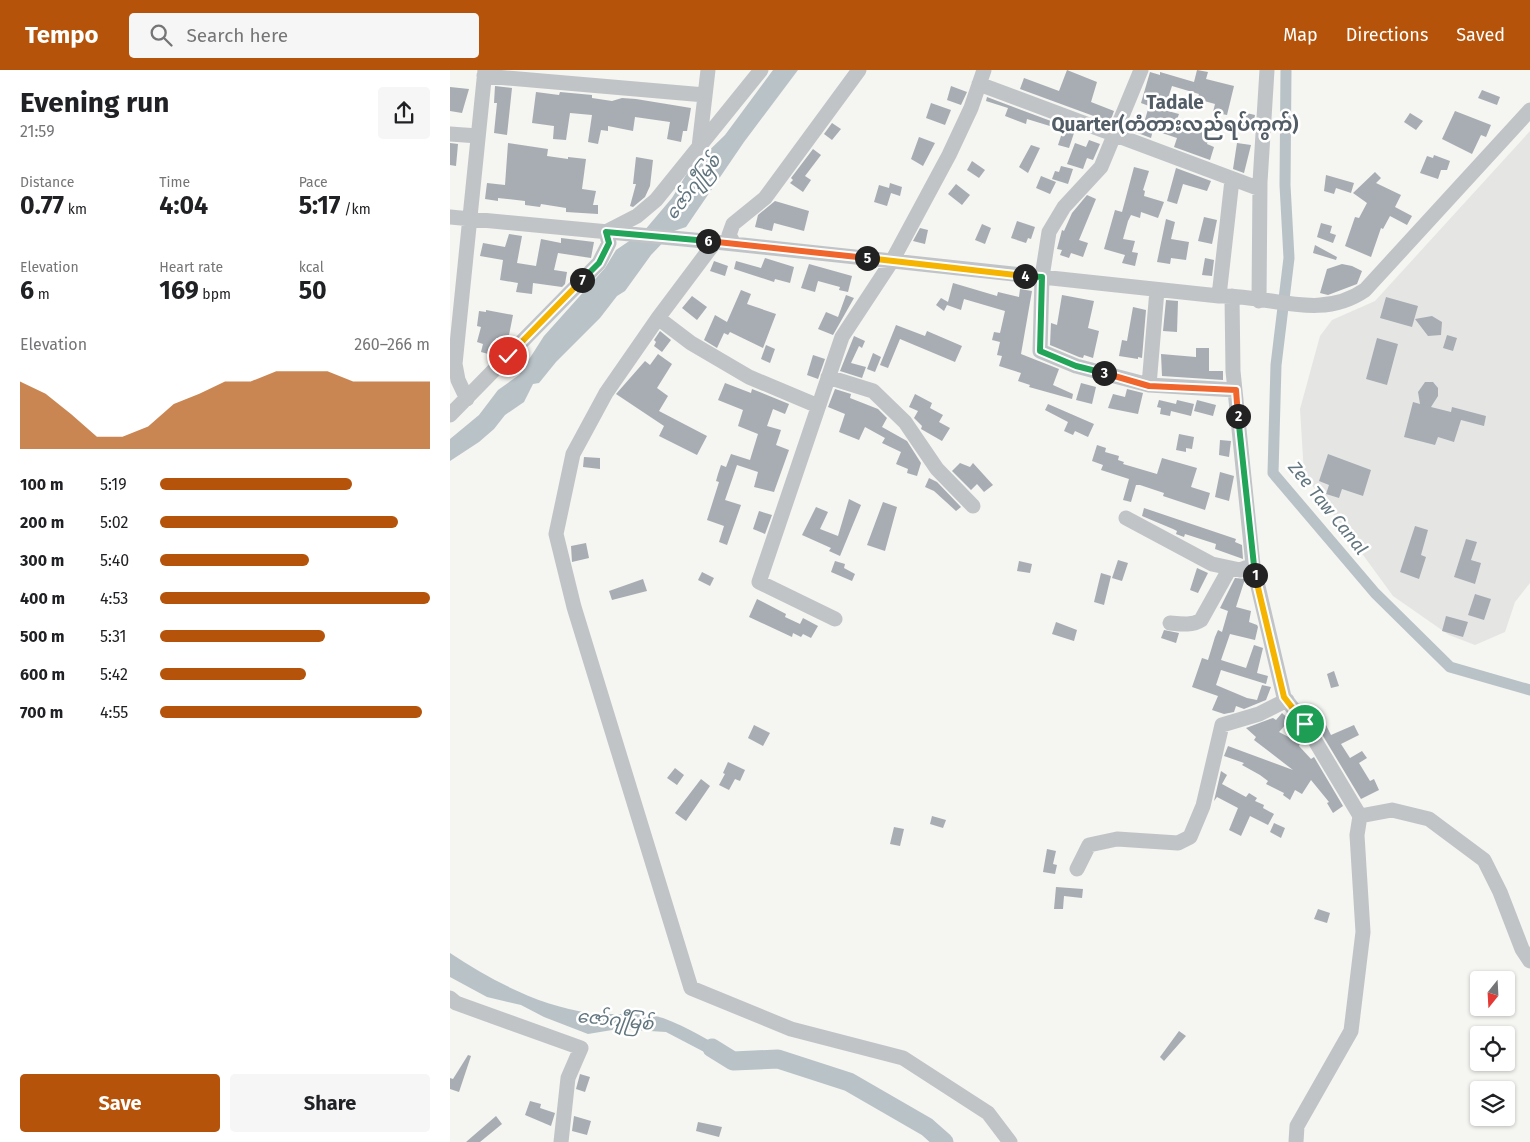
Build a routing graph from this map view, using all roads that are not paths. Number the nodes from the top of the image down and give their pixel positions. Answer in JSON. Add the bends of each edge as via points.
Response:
{"nodes":[{"id":1,"x":708,"y":70,"type":"edge"},
{"id":2,"x":761,"y":70,"type":"edge"},
{"id":3,"x":859,"y":70,"type":"edge"},
{"id":4,"x":1141,"y":70,"type":"edge"},
{"id":5,"x":1266,"y":70,"type":"edge"},
{"id":6,"x":484,"y":73,"type":"edge"},
{"id":7,"x":981,"y":77,"type":"edge"},
{"id":8,"x":705,"y":95,"type":"junction"},
{"id":9,"x":1530,"y":110,"type":"edge"},
{"id":10,"x":450,"y":134,"type":"edge"},
{"id":11,"x":478,"y":136,"type":"junction"},
{"id":12,"x":1114,"y":136,"type":"junction"},
{"id":13,"x":698,"y":149,"type":"junction"},
{"id":14,"x":1232,"y":180,"type":"junction"},
{"id":15,"x":1260,"y":189,"type":"junction"},
{"id":16,"x":450,"y":217,"type":"edge"},
{"id":17,"x":470,"y":219,"type":"junction"},
{"id":18,"x":613,"y":232,"type":"junction"},
{"id":19,"x":715,"y":242,"type":"junction"},
{"id":20,"x":734,"y":244,"type":"junction"},
{"id":21,"x":892,"y":261,"type":"junction"},
{"id":22,"x":1042,"y":277,"type":"junction"},
{"id":23,"x":1157,"y":290,"type":"junction"},
{"id":24,"x":456,"y":296,"type":"edge"},
{"id":25,"x":1226,"y":296,"type":"junction"},
{"id":26,"x":1265,"y":301,"type":"junction"},
{"id":27,"x":658,"y":318,"type":"junction"},
{"id":28,"x":452,"y":364,"type":"edge"},
{"id":29,"x":828,"y":377,"type":"junction"},
{"id":30,"x":1149,"y":386,"type":"junction"},
{"id":31,"x":1236,"y":390,"type":"junction"},
{"id":32,"x":467,"y":399,"type":"junction"},
{"id":33,"x":818,"y":406,"type":"junction"},
{"id":34,"x":450,"y":415,"type":"edge"},
{"id":35,"x":973,"y":506,"type":"dead end"},
{"id":36,"x":1126,"y":518,"type":"dead end"},
{"id":37,"x":1253,"y":565,"type":"junction"},
{"id":38,"x":1230,"y":568,"type":"junction"},
{"id":39,"x":835,"y":619,"type":"dead end"},
{"id":40,"x":1170,"y":622,"type":"dead end"},
{"id":41,"x":1287,"y":700,"type":"junction"},
{"id":42,"x":1360,"y":816,"type":"junction"},
{"id":43,"x":1077,"y":869,"type":"dead end"},
{"id":44,"x":1530,"y":961,"type":"edge"},
{"id":45,"x":450,"y":998,"type":"edge"},
{"id":46,"x":561,"y":1142,"type":"edge"},
{"id":47,"x":1010,"y":1142,"type":"edge"},
{"id":48,"x":1296,"y":1142,"type":"edge"}],
"edges":[{"from":1,"to":8,"type":"street"},
{"from":2,"to":13,"type":"street"},
{"from":3,"to":20,"type":"street","via":[[764,198],[733,224],[729,235]]},
{"from":4,"to":12,"type":"street"},
{"from":5,"to":15,"type":"street"},
{"from":6,"to":8,"type":"street"},
{"from":6,"to":11,"type":"street"},
{"from":7,"to":12,"type":"street"},
{"from":7,"to":21,"type":"street","via":[[971,108]]},
{"from":8,"to":13,"type":"street"},
{"from":9,"to":26,"type":"street","via":[[1365,290],[1344,303],[1309,305]]},
{"from":10,"to":11,"type":"street"},
{"from":11,"to":17,"type":"street"},
{"from":12,"to":14,"type":"street"},
{"from":12,"to":22,"type":"street","via":[[1101,167],[1064,207],[1049,232]]},
{"from":13,"to":18,"type":"street","via":[[656,200]]},
{"from":14,"to":15,"type":"street"},
{"from":14,"to":25,"type":"street"},
{"from":15,"to":26,"type":"street"},
{"from":16,"to":17,"type":"street"},
{"from":17,"to":18,"type":"street"},
{"from":17,"to":24,"type":"street"},
{"from":18,"to":19,"type":"street"},
{"from":18,"to":32,"type":"street","via":[[599,263]]},
{"from":19,"to":20,"type":"street"},
{"from":19,"to":27,"type":"street"},
{"from":20,"to":21,"type":"street"},
{"from":21,"to":22,"type":"street"},
{"from":21,"to":29,"type":"street","via":[[842,337]]},
{"from":22,"to":23,"type":"street"},
{"from":22,"to":30,"type":"street","via":[[1040,351],[1076,366]]},
{"from":23,"to":25,"type":"street"},
{"from":23,"to":30,"type":"street"},
{"from":24,"to":28,"type":"street"},
{"from":25,"to":26,"type":"street"},
{"from":25,"to":31,"type":"street"},
{"from":27,"to":33,"type":"street","via":[[691,343],[749,377]]},
{"from":27,"to":47,"type":"street","via":[[606,393],[573,454],[556,534],[574,607],[691,988],[791,1029],[902,1058],[988,1113]]},
{"from":28,"to":32,"type":"street"},
{"from":29,"to":33,"type":"street"},
{"from":29,"to":35,"type":"street","via":[[873,391],[905,422],[937,469]]},
{"from":30,"to":31,"type":"street"},
{"from":31,"to":37,"type":"street"},
{"from":32,"to":34,"type":"street"},
{"from":33,"to":39,"type":"street","via":[[760,582]]},
{"from":36,"to":38,"type":"street","via":[[1212,564]]},
{"from":37,"to":38,"type":"street","via":[[1240,570]]},
{"from":37,"to":41,"type":"street"},
{"from":38,"to":40,"type":"street","via":[[1201,620],[1182,624]]},
{"from":41,"to":42,"type":"street"},
{"from":41,"to":43,"type":"street","via":[[1259,714],[1222,725],[1203,806],[1190,837],[1178,843],[1117,839],[1099,842],[1090,845]]},
{"from":42,"to":44,"type":"street","via":[[1392,810],[1429,820],[1484,860]]},
{"from":42,"to":48,"type":"street","via":[[1357,835],[1363,932],[1351,1031],[1298,1126]]},
{"from":45,"to":46,"type":"street","via":[[581,1048],[568,1078]]}]}
